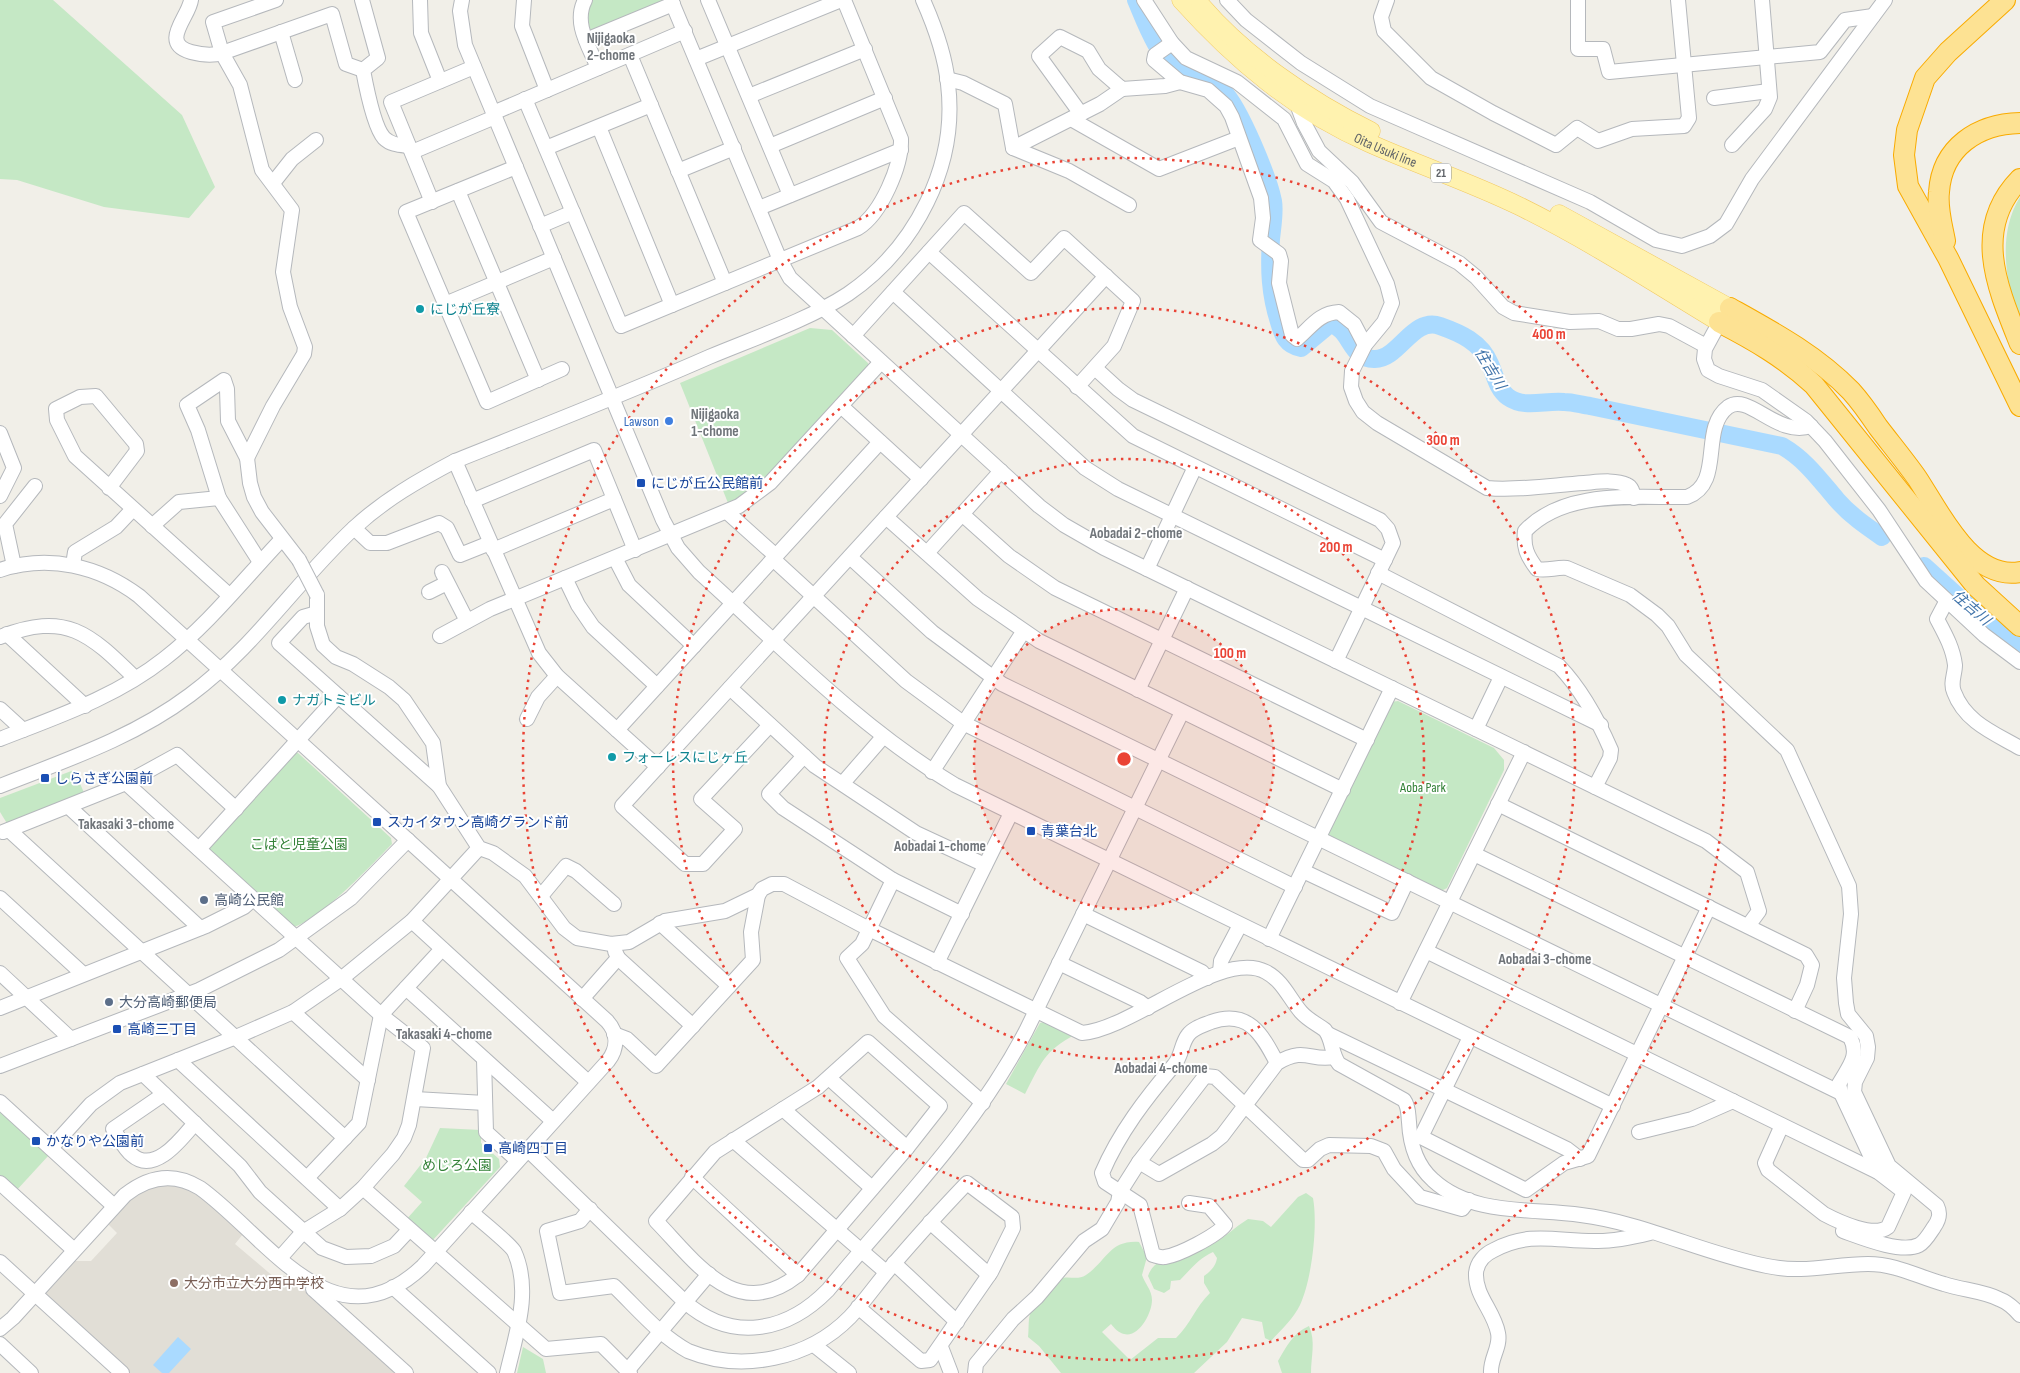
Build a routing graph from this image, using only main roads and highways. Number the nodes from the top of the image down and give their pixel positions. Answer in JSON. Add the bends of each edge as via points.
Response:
{"nodes":[{"id":1,"x":1181,"y":0,"type":"edge"},
{"id":2,"x":1196,"y":0,"type":"edge"},
{"id":3,"x":2005,"y":0,"type":"edge"},
{"id":4,"x":1299,"y":97,"type":"junction"},
{"id":5,"x":2011,"y":124,"type":"edge"},
{"id":6,"x":2020,"y":180,"type":"edge"},
{"id":7,"x":1948,"y":258,"type":"junction"},
{"id":8,"x":1724,"y":315,"type":"junction"},
{"id":9,"x":2020,"y":344,"type":"edge"},
{"id":10,"x":2020,"y":406,"type":"edge"},
{"id":11,"x":1928,"y":527,"type":"junction"},
{"id":12,"x":2020,"y":572,"type":"edge"},
{"id":13,"x":2020,"y":586,"type":"edge"},
{"id":14,"x":2020,"y":626,"type":"edge"}],
"edges":[{"from":1,"to":4,"type":"main road","name":"Oita Usuki line","number":"21","via":[[1243,64]]},
{"from":2,"to":4,"type":"main road","name":"Oita Usuki line","number":"21"},
{"from":3,"to":7,"type":"highway","via":[[1948,52],[1925,78],[1907,130],[1904,155],[1908,186]]},
{"from":4,"to":8,"type":"main road","name":"Oita Usuki line","number":"21","via":[[1565,217]]},
{"from":5,"to":7,"type":"highway","via":[[1969,135],[1952,153],[1942,173],[1938,192]]},
{"from":6,"to":9,"type":"highway","via":[[2009,190],[1992,230],[2001,298]]},
{"from":7,"to":10,"type":"highway"},
{"from":8,"to":11,"type":"highway","via":[[1791,363],[1814,385]]},
{"from":8,"to":12,"type":"highway","via":[[1788,340],[1826,366],[1852,392],[1916,476],[1956,540],[1979,562],[1998,570]]},
{"from":11,"to":13,"type":"highway","via":[[1979,577],[1999,585]]},
{"from":11,"to":14,"type":"highway","via":[[1976,586]]}]}
